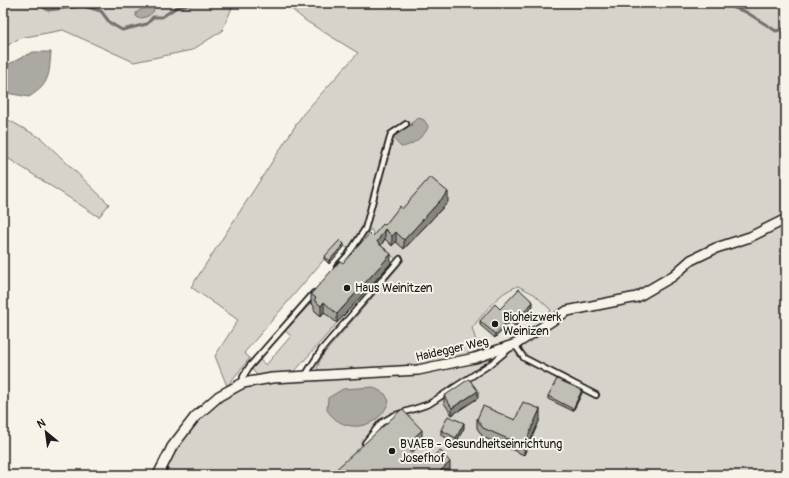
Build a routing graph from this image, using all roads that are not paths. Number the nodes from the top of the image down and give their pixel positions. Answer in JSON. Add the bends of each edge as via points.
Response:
{"nodes":[{"id":1,"x":406,"y":124,"type":"dead end"},
{"id":2,"x":786,"y":219,"type":"edge"},
{"id":3,"x":400,"y":259,"type":"dead end"},
{"id":4,"x":332,"y":272,"type":"edge"},
{"id":5,"x":318,"y":289,"type":"edge"},
{"id":6,"x":516,"y":344,"type":"junction"},
{"id":7,"x":305,"y":376,"type":"junction"},
{"id":8,"x":243,"y":383,"type":"junction"},
{"id":9,"x":596,"y":394,"type":"dead end"},
{"id":10,"x":362,"y":448,"type":"edge"},
{"id":11,"x":158,"y":475,"type":"edge"}],
"edges":[{"from":1,"to":4,"type":"lane","via":[[391,134],[365,229],[348,255]]},
{"from":2,"to":6,"type":"street","name":"Haidegger Weg","via":[[750,237],[716,248],[691,260],[673,276],[637,297],[567,311]]},
{"from":3,"to":7,"type":"lane","via":[[322,350]]},
{"from":5,"to":8,"type":"lane","via":[[249,367],[243,377]]},
{"from":6,"to":7,"type":"street","name":"Haidegger Weg","via":[[475,358],[418,370]]},
{"from":6,"to":9,"type":"lane","via":[[524,358]]},
{"from":6,"to":10,"type":"lane","via":[[492,363],[429,404],[393,416],[381,423]]},
{"from":7,"to":8,"type":"street","name":"Haidegger Weg"},
{"from":8,"to":11,"type":"street","name":"Haidegger Weg","via":[[219,396],[195,417],[172,447]]}]}
